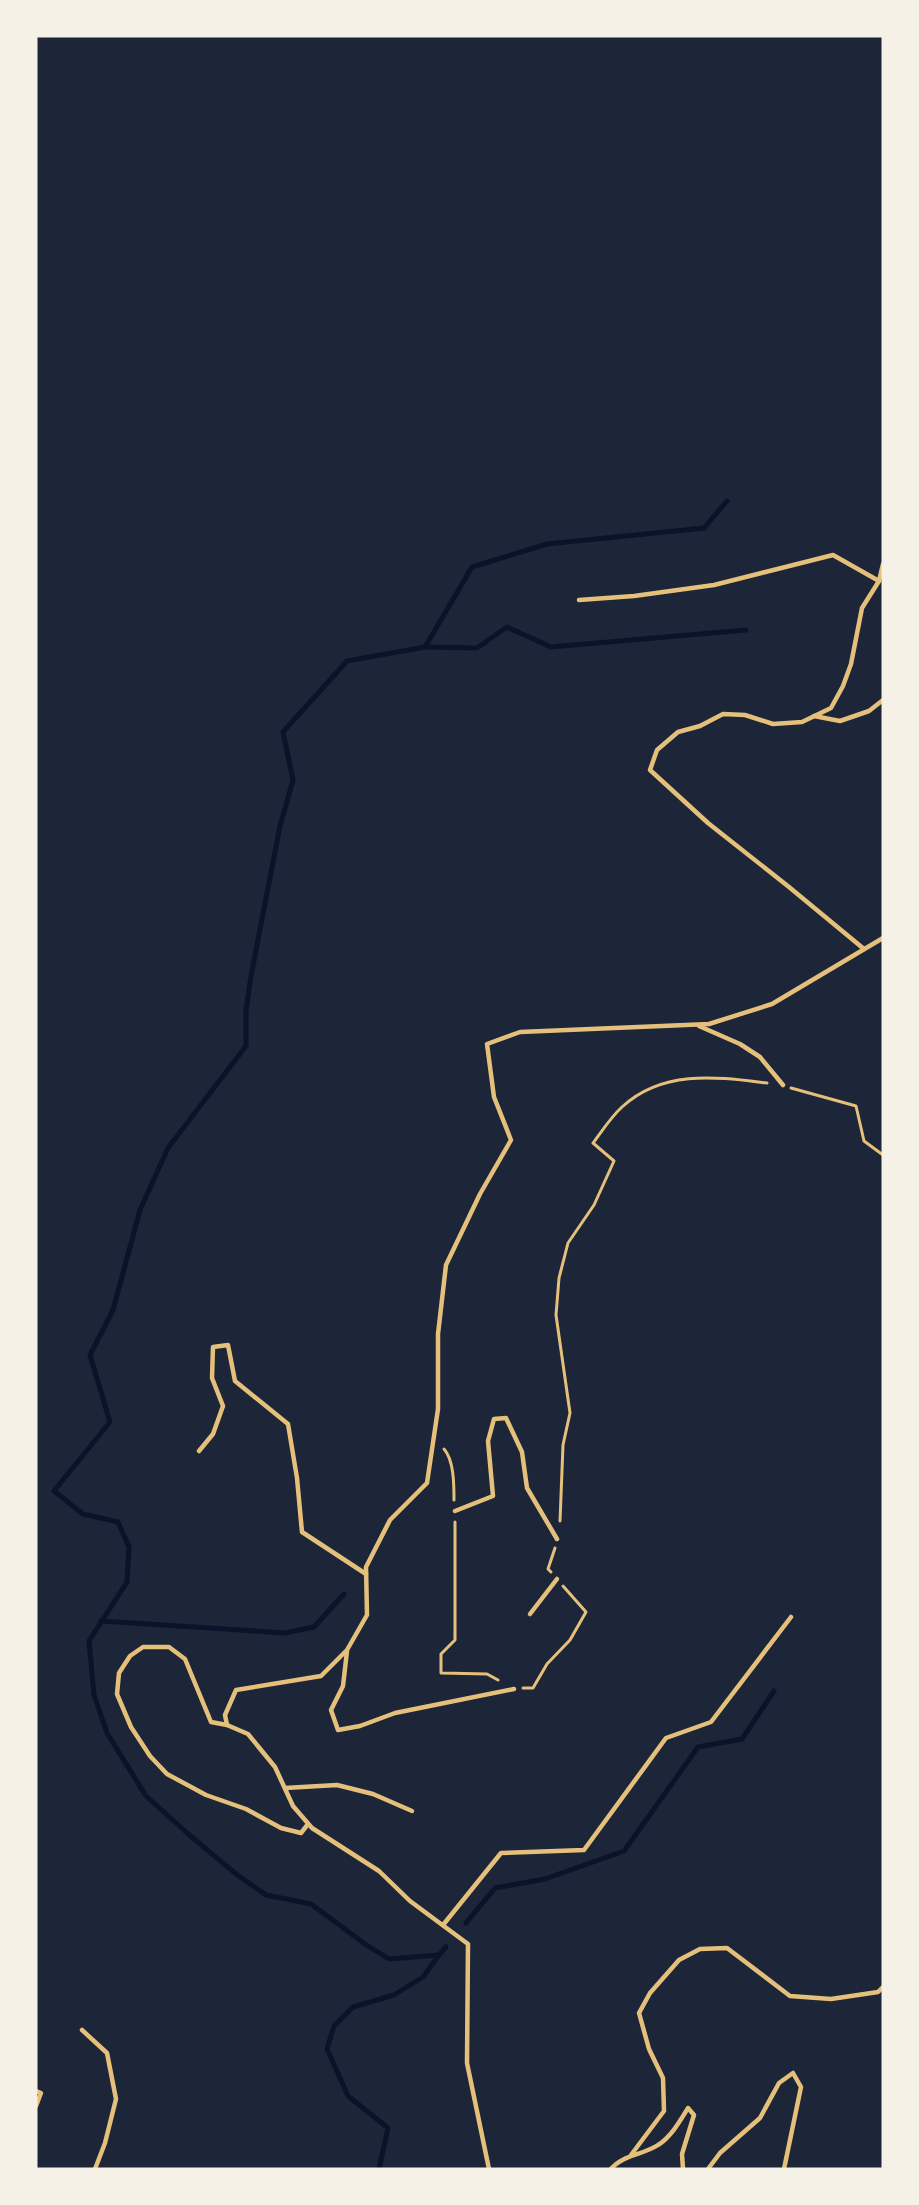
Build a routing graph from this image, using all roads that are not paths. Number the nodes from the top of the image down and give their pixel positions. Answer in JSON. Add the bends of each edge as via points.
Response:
{"nodes":[{"id":1,"x":883,"y":564,"type":"edge"},
{"id":2,"x":879,"y":580,"type":"junction"},
{"id":3,"x":579,"y":600,"type":"dead end"},
{"id":4,"x":883,"y":700,"type":"edge"},
{"id":5,"x":814,"y":716,"type":"junction"},
{"id":6,"x":883,"y":938,"type":"edge"},
{"id":7,"x":864,"y":949,"type":"junction"},
{"id":8,"x":696,"y":1025,"type":"junction"},
{"id":9,"x":783,"y":1085,"type":"road end"},
{"id":10,"x":199,"y":1451,"type":"dead end"},
{"id":11,"x":455,"y":1511,"type":"road end"},
{"id":12,"x":557,"y":1539,"type":"road end"},
{"id":13,"x":366,"y":1574,"type":"junction"},
{"id":14,"x":557,"y":1579,"type":"road end"},
{"id":15,"x":530,"y":1614,"type":"dead end"},
{"id":16,"x":791,"y":1617,"type":"dead end"},
{"id":17,"x":347,"y":1650,"type":"junction"},
{"id":18,"x":514,"y":1689,"type":"road end"},
{"id":19,"x":227,"y":1725,"type":"junction"},
{"id":20,"x":285,"y":1788,"type":"junction"},
{"id":21,"x":412,"y":1811,"type":"dead end"},
{"id":22,"x":308,"y":1824,"type":"junction"},
{"id":23,"x":443,"y":1925,"type":"junction"},
{"id":24,"x":883,"y":1987,"type":"edge"},
{"id":25,"x":82,"y":2030,"type":"dead end"},
{"id":26,"x":36,"y":2091,"type":"edge"},
{"id":27,"x":36,"y":2106,"type":"edge"},
{"id":28,"x":631,"y":2156,"type":"junction"},
{"id":29,"x":95,"y":2169,"type":"edge"},
{"id":30,"x":489,"y":2169,"type":"edge"},
{"id":31,"x":611,"y":2169,"type":"edge"},
{"id":32,"x":682,"y":2169,"type":"edge"},
{"id":33,"x":708,"y":2169,"type":"edge"},
{"id":34,"x":784,"y":2169,"type":"edge"}],
"edges":[{"from":1,"to":2,"type":"lane"},
{"from":2,"to":3,"type":"lane","via":[[833,555],[714,585]]},
{"from":2,"to":5,"type":"lane","via":[[862,608],[843,686],[831,708]]},
{"from":4,"to":5,"type":"lane","via":[[869,711],[840,721]]},
{"from":5,"to":7,"type":"lane","via":[[802,722],[773,724],[745,715],[723,714],[678,732],[657,750],[650,770],[708,824]]},
{"from":6,"to":7,"type":"lane"},
{"from":7,"to":8,"type":"lane","via":[[772,1004]]},
{"from":8,"to":9,"type":"lane","via":[[760,1057]]},
{"from":8,"to":13,"type":"lane","via":[[520,1032],[487,1044],[494,1097],[511,1140],[446,1265],[438,1334],[438,1409],[427,1483],[390,1520]]},
{"from":10,"to":13,"type":"lane","via":[[213,1434],[223,1406],[212,1378],[213,1347],[228,1345],[235,1381],[288,1424],[302,1532]]},
{"from":11,"to":12,"type":"lane","via":[[493,1496],[488,1441],[495,1419],[506,1418],[522,1452],[527,1488]]},
{"from":13,"to":17,"type":"lane","via":[[367,1615]]},
{"from":14,"to":15,"type":"lane"},
{"from":16,"to":23,"type":"lane","via":[[711,1722],[666,1738],[584,1850],[501,1853]]},
{"from":17,"to":18,"type":"lane","via":[[343,1686],[331,1710],[338,1730],[395,1713]]},
{"from":17,"to":19,"type":"lane","via":[[321,1676],[236,1689],[225,1715]]},
{"from":19,"to":20,"type":"lane","via":[[248,1734],[275,1767]]},
{"from":19,"to":22,"type":"lane","via":[[211,1722],[185,1659],[169,1647],[143,1647],[130,1656],[119,1673],[117,1694],[131,1727],[167,1774],[281,1828],[301,1833]]},
{"from":20,"to":21,"type":"lane","via":[[337,1785],[373,1794]]},
{"from":20,"to":22,"type":"lane"},
{"from":22,"to":23,"type":"lane","via":[[379,1870],[410,1901]]},
{"from":23,"to":30,"type":"lane","via":[[468,1944],[467,2063]]},
{"from":24,"to":28,"type":"lane","via":[[878,1992],[831,1999],[790,1996],[727,1948],[700,1949],[679,1960],[650,1993],[639,2013],[649,2049],[663,2078],[664,2110]]},
{"from":25,"to":29,"type":"lane","via":[[107,2053],[116,2099]]},
{"from":26,"to":27,"type":"lane","via":[[41,2093]]},
{"from":28,"to":31,"type":"lane"},
{"from":28,"to":32,"type":"lane","via":[[658,2146],[675,2130],[688,2108],[694,2115],[682,2154]]},
{"from":33,"to":34,"type":"lane","via":[[720,2153],[760,2118],[778,2083],[793,2073],[801,2087]]}]}
